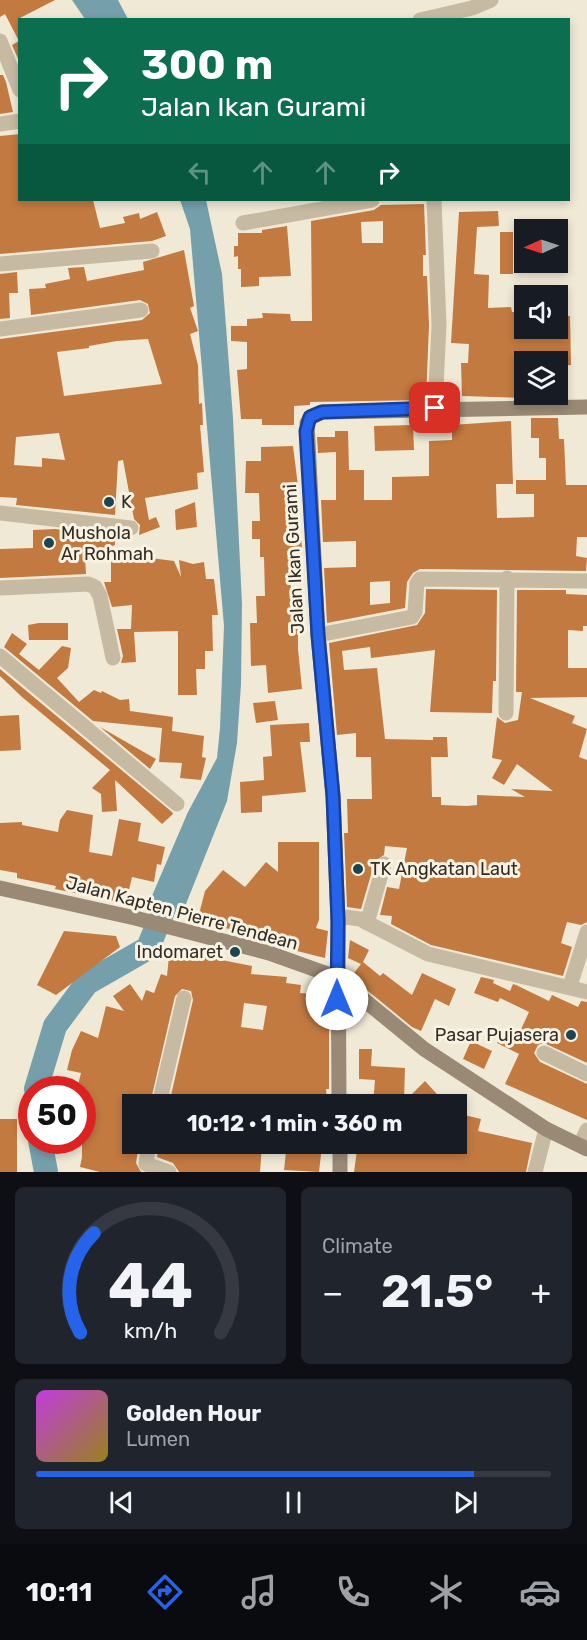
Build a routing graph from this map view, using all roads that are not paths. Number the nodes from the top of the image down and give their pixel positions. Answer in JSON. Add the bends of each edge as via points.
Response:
{"nodes":[{"id":1,"x":491,"y":0,"type":"edge"},
{"id":2,"x":429,"y":18,"type":"edge"},
{"id":3,"x":0,"y":40,"type":"edge"},
{"id":4,"x":18,"y":85,"type":"edge"},
{"id":5,"x":18,"y":121,"type":"edge"},
{"id":6,"x":0,"y":124,"type":"edge"},
{"id":7,"x":366,"y":201,"type":"edge"},
{"id":8,"x":434,"y":201,"type":"edge"},
{"id":9,"x":243,"y":223,"type":"dead end"},
{"id":10,"x":152,"y":250,"type":"dead end"},
{"id":11,"x":0,"y":264,"type":"edge"},
{"id":12,"x":141,"y":310,"type":"dead end"},
{"id":13,"x":0,"y":329,"type":"edge"},
{"id":14,"x":587,"y":407,"type":"edge"},
{"id":15,"x":435,"y":408,"type":"junction"},
{"id":16,"x":0,"y":513,"type":"edge"},
{"id":17,"x":131,"y":528,"type":"dead end"},
{"id":18,"x":507,"y":578,"type":"junction"},
{"id":19,"x":587,"y":581,"type":"edge"},
{"id":20,"x":0,"y":588,"type":"edge"},
{"id":21,"x":318,"y":635,"type":"junction"},
{"id":22,"x":0,"y":656,"type":"edge"},
{"id":23,"x":113,"y":658,"type":"dead end"},
{"id":24,"x":506,"y":713,"type":"dead end"},
{"id":25,"x":177,"y":804,"type":"dead end"},
{"id":26,"x":384,"y":864,"type":"dead end"},
{"id":27,"x":0,"y":888,"type":"edge"},
{"id":28,"x":338,"y":921,"type":"junction"},
{"id":29,"x":367,"y":923,"type":"junction"},
{"id":30,"x":587,"y":932,"type":"edge"},
{"id":31,"x":336,"y":977,"type":"junction"},
{"id":32,"x":570,"y":986,"type":"junction"},
{"id":33,"x":587,"y":992,"type":"edge"},
{"id":34,"x":184,"y":998,"type":"dead end"},
{"id":35,"x":544,"y":1053,"type":"dead end"},
{"id":36,"x":587,"y":1074,"type":"edge"},
{"id":37,"x":161,"y":1094,"type":"edge"},
{"id":38,"x":339,"y":1094,"type":"edge"},
{"id":39,"x":546,"y":1129,"type":"junction"},
{"id":40,"x":587,"y":1130,"type":"edge"},
{"id":41,"x":583,"y":1147,"type":"edge"},
{"id":42,"x":148,"y":1154,"type":"edge"},
{"id":43,"x":339,"y":1154,"type":"edge"},
{"id":44,"x":170,"y":1172,"type":"edge"},
{"id":45,"x":340,"y":1172,"type":"edge"},
{"id":46,"x":535,"y":1172,"type":"edge"}],
"edges":[{"from":1,"to":2,"type":"street"},
{"from":3,"to":4,"type":"street"},
{"from":5,"to":6,"type":"street"},
{"from":7,"to":9,"type":"street"},
{"from":8,"to":15,"type":"street","via":[[439,325]]},
{"from":10,"to":11,"type":"street"},
{"from":12,"to":13,"type":"street"},
{"from":14,"to":15,"type":"main road","name":"Jalan Ikan Gurami"},
{"from":15,"to":21,"type":"main road","name":"Jalan Ikan Gurami","via":[[322,412],[310,417],[306,431]]},
{"from":16,"to":17,"type":"street"},
{"from":18,"to":19,"type":"street"},
{"from":18,"to":21,"type":"street","via":[[420,579],[414,616]]},
{"from":18,"to":24,"type":"street"},
{"from":20,"to":23,"type":"street","via":[[92,584],[100,596]]},
{"from":21,"to":28,"type":"main road","name":"Jalan Ikan Gurami","via":[[333,796]]},
{"from":22,"to":25,"type":"street"},
{"from":26,"to":29,"type":"street"},
{"from":27,"to":31,"type":"main road","name":"Jalan Kapten Pierre Tendean","via":[[269,953]]},
{"from":28,"to":29,"type":"street","via":[[351,918]]},
{"from":28,"to":31,"type":"main road","name":"Jalan Ikan Gurami"},
{"from":29,"to":32,"type":"street","via":[[428,954]]},
{"from":30,"to":32,"type":"street"},
{"from":31,"to":38,"type":"main road","name":"Jalan Ikan Gurami"},
{"from":31,"to":39,"type":"main road","name":"Jalan Kapten Pierre Tendean","via":[[424,1049]]},
{"from":32,"to":33,"type":"street"},
{"from":34,"to":37,"type":"street"},
{"from":35,"to":36,"type":"street"},
{"from":39,"to":41,"type":"main road","name":"Jalan Kapten Pierre Tendean"},
{"from":39,"to":46,"type":"street"},
{"from":40,"to":41,"type":"street"},
{"from":42,"to":44,"type":"street","via":[[146,1164]]},
{"from":43,"to":45,"type":"main road"}]}
